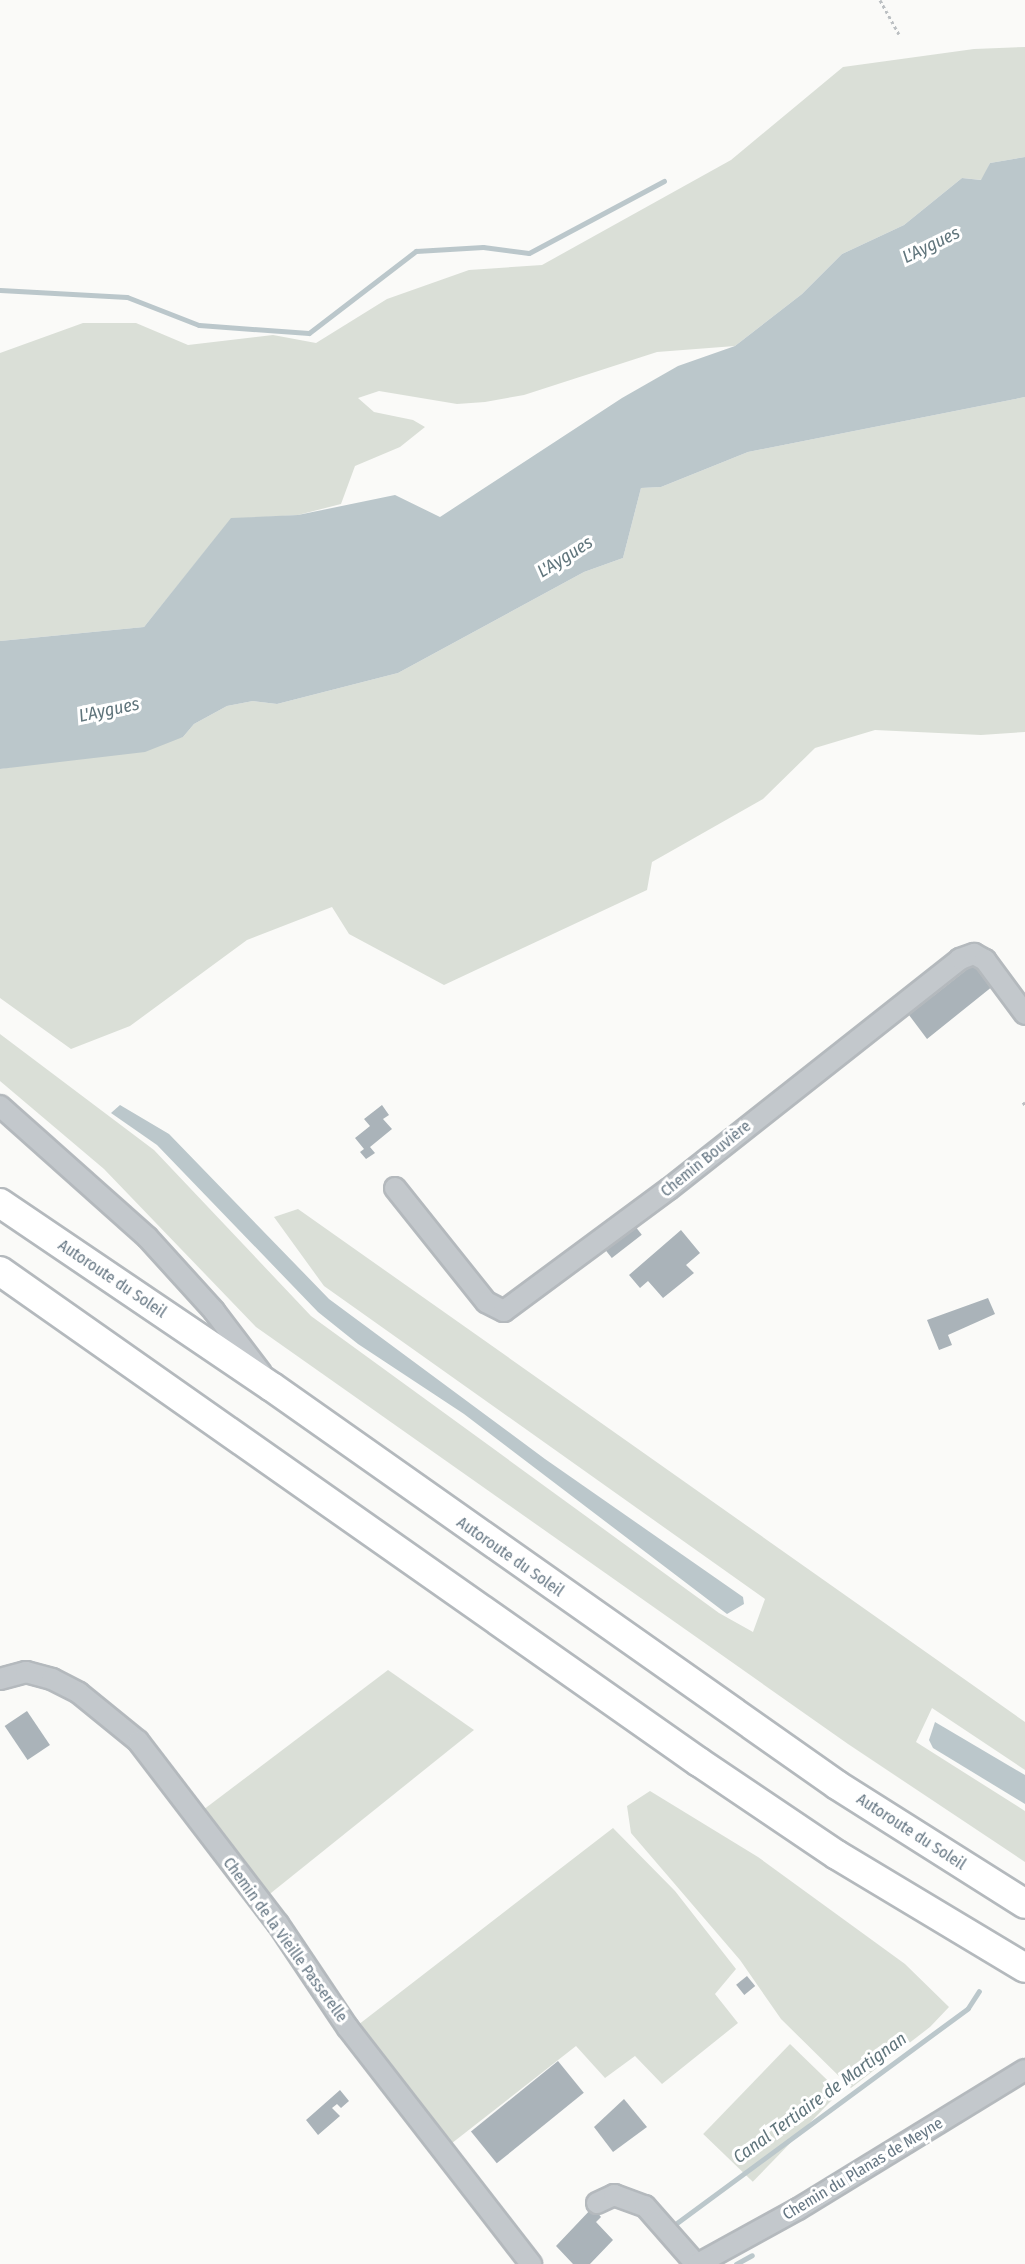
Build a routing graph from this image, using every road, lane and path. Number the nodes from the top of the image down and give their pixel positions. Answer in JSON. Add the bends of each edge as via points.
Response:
{"nodes":[{"id":1,"x":880,"y":0,"type":"edge"},
{"id":2,"x":899,"y":34,"type":"dead end"},
{"id":3,"x":1025,"y":1014,"type":"edge"},
{"id":4,"x":0,"y":1106,"type":"edge"},
{"id":5,"x":395,"y":1188,"type":"dead end"},
{"id":6,"x":0,"y":1203,"type":"edge"},
{"id":7,"x":0,"y":1270,"type":"edge"},
{"id":8,"x":272,"y":1387,"type":"junction"},
{"id":9,"x":0,"y":1679,"type":"edge"},
{"id":10,"x":1025,"y":1904,"type":"edge"},
{"id":11,"x":1025,"y":1968,"type":"edge"},
{"id":12,"x":1025,"y":2070,"type":"edge"},
{"id":13,"x":597,"y":2203,"type":"dead end"},
{"id":14,"x":531,"y":2264,"type":"edge"},
{"id":15,"x":697,"y":2264,"type":"edge"}],
"edges":[{"from":1,"to":2,"type":"path"},
{"from":3,"to":5,"type":"street","name":"Chemin Bouvière","via":[[985,960],[974,954],[960,958],[669,1189],[504,1311],[486,1302]]},
{"from":4,"to":8,"type":"street","via":[[147,1237],[214,1311]]},
{"from":6,"to":8,"type":"highway","name":"Autoroute du Soleil"},
{"from":7,"to":11,"type":"highway","via":[[709,1768],[864,1872]]},
{"from":8,"to":10,"type":"highway","name":"Autoroute du Soleil","via":[[837,1785]]},
{"from":9,"to":14,"type":"street","name":"Chemin de la Vieille Passerelle","via":[[26,1672],[52,1679],[79,1693],[138,1741],[278,1924],[348,2028]]},
{"from":12,"to":15,"type":"street","name":"Chemin du Planas de Meyne","via":[[798,2209]]},
{"from":13,"to":15,"type":"street","via":[[614,2195],[645,2206]]}]}
